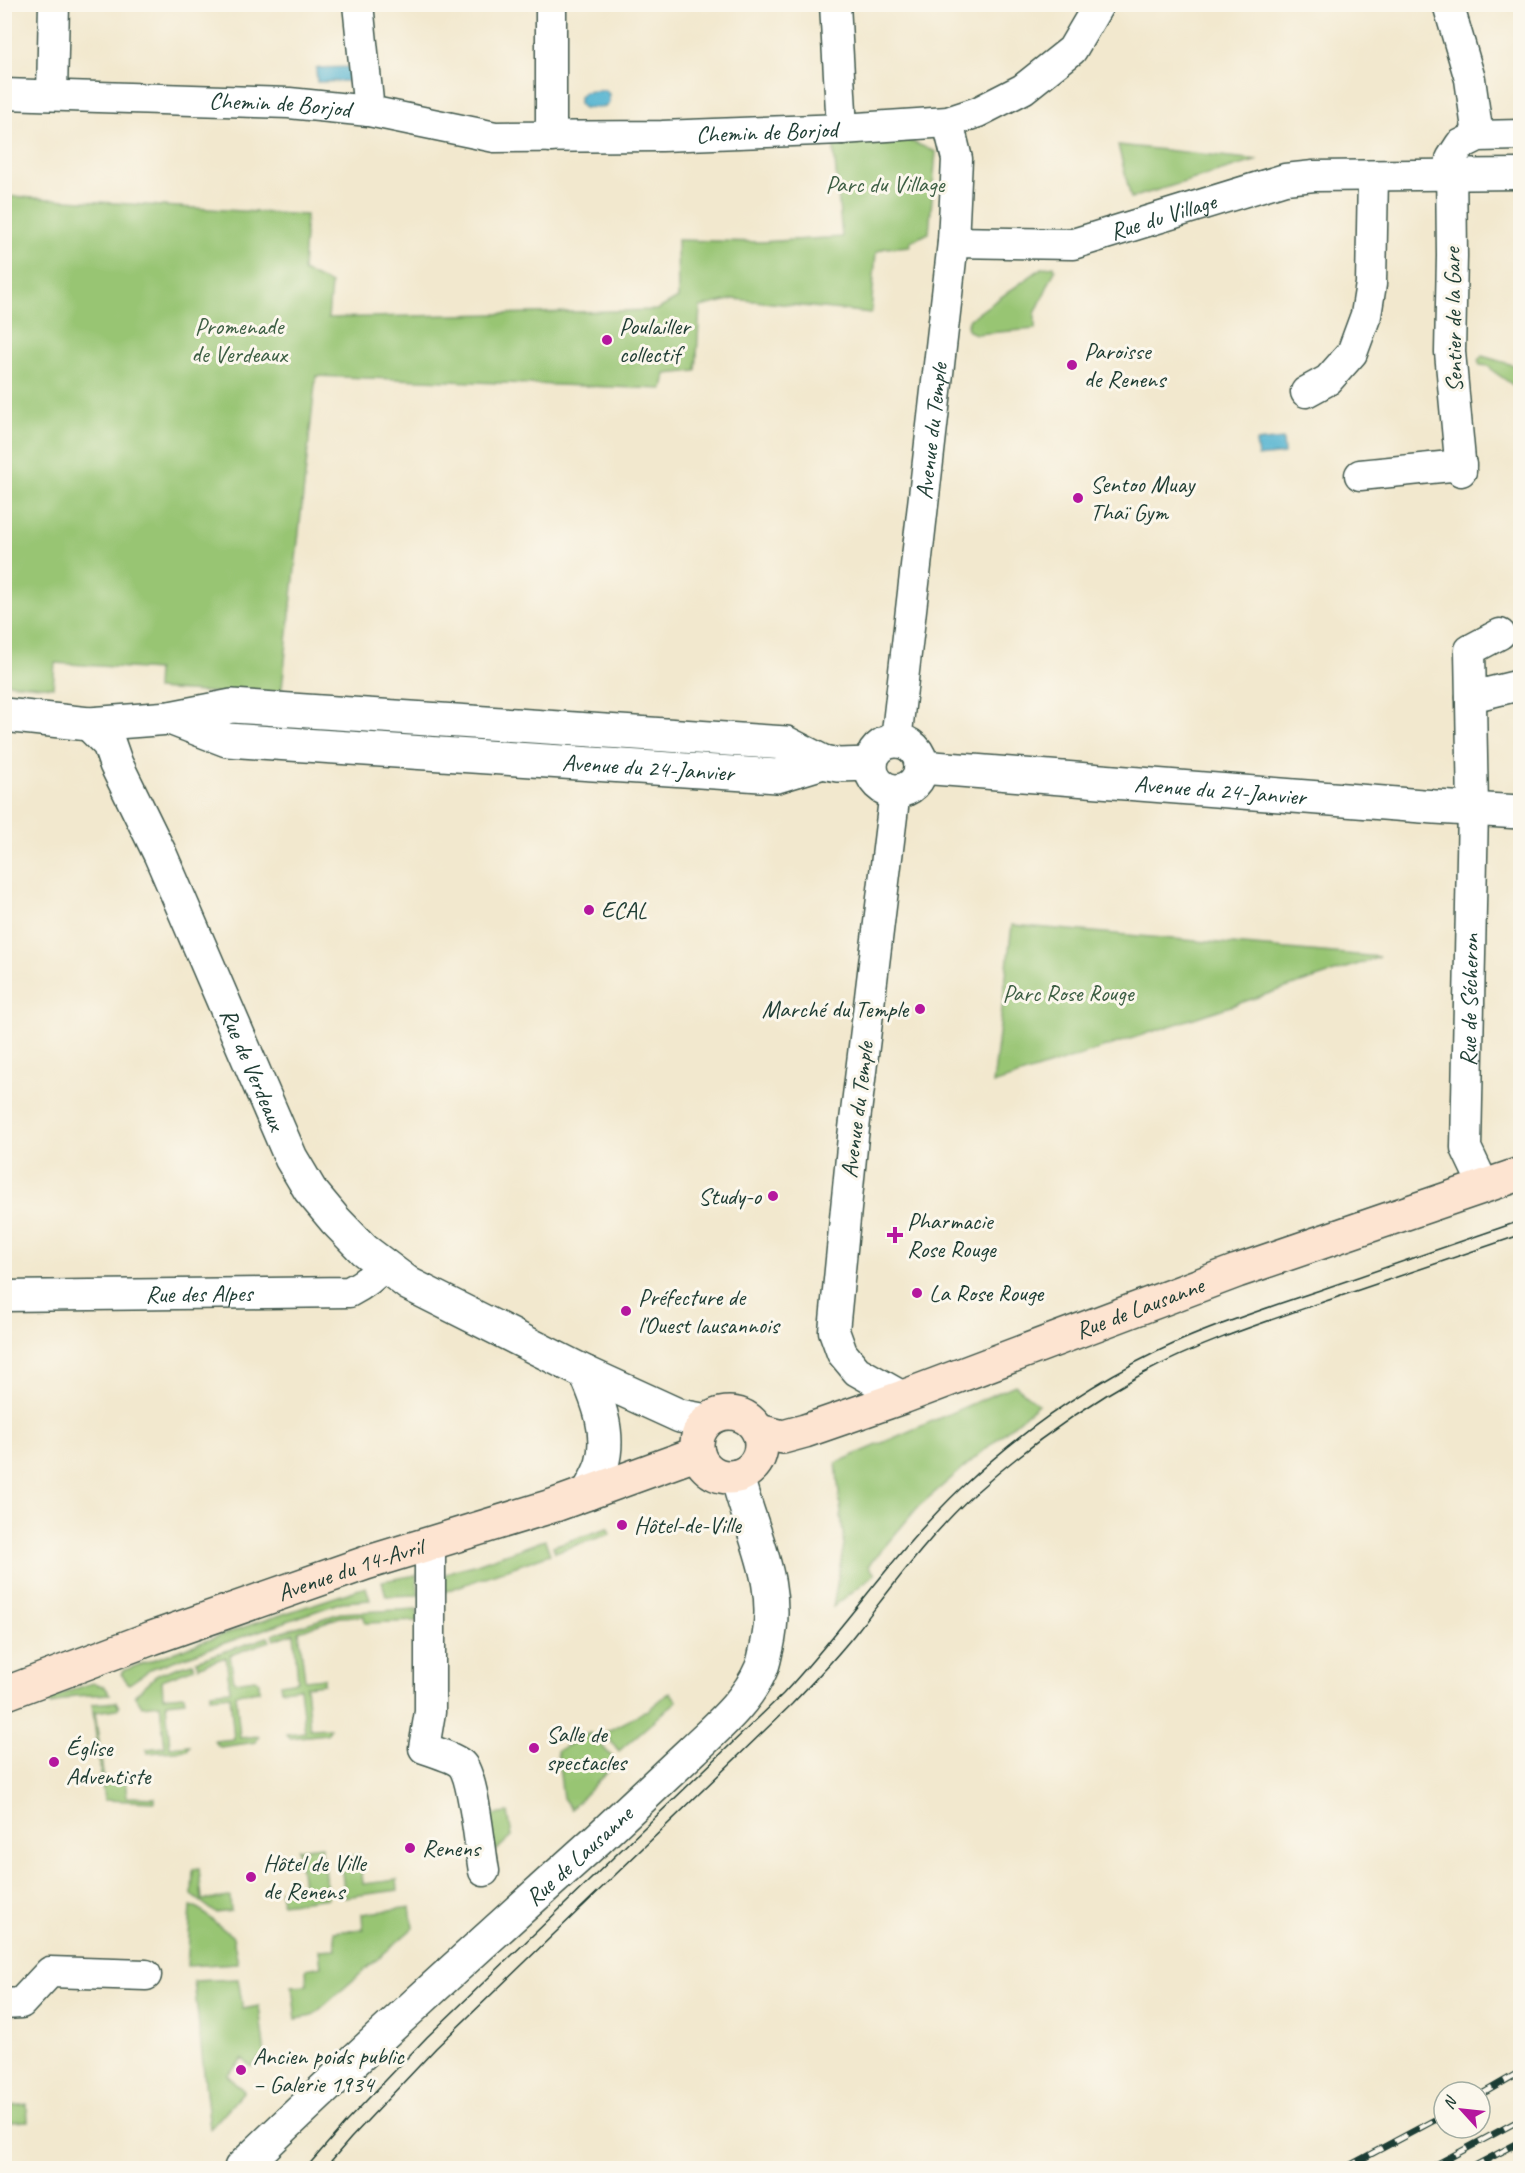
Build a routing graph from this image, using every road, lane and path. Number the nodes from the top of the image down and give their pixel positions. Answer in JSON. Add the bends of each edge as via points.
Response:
{"nodes":[{"id":1,"x":54,"y":4,"type":"edge"},
{"id":2,"x":358,"y":4,"type":"edge"},
{"id":3,"x":551,"y":4,"type":"edge"},
{"id":4,"x":835,"y":4,"type":"edge"},
{"id":5,"x":1099,"y":4,"type":"edge"},
{"id":6,"x":1448,"y":4,"type":"edge"},
{"id":7,"x":4,"y":94,"type":"edge"},
{"id":8,"x":52,"y":94,"type":"junction"},
{"id":9,"x":369,"y":111,"type":"junction"},
{"id":10,"x":948,"y":122,"type":"junction"},
{"id":11,"x":842,"y":129,"type":"junction"},
{"id":12,"x":1521,"y":135,"type":"edge"},
{"id":13,"x":1478,"y":136,"type":"junction"},
{"id":14,"x":551,"y":137,"type":"junction"},
{"id":15,"x":1521,"y":174,"type":"edge"},
{"id":16,"x":1450,"y":175,"type":"junction"},
{"id":17,"x":1373,"y":176,"type":"junction"},
{"id":18,"x":953,"y":242,"type":"junction"},
{"id":19,"x":1306,"y":392,"type":"dead end"},
{"id":20,"x":1360,"y":475,"type":"dead end"},
{"id":21,"x":1500,"y":634,"type":"dead end"},
{"id":22,"x":1521,"y":685,"type":"edge"},
{"id":23,"x":1471,"y":697,"type":"junction"},
{"id":24,"x":293,"y":710,"type":"junction"},
{"id":25,"x":4,"y":715,"type":"edge"},
{"id":26,"x":170,"y":718,"type":"junction"},
{"id":27,"x":473,"y":723,"type":"junction"},
{"id":28,"x":88,"y":724,"type":"junction"},
{"id":29,"x":896,"y":741,"type":"junction"},
{"id":30,"x":290,"y":745,"type":"junction"},
{"id":31,"x":470,"y":757,"type":"junction"},
{"id":32,"x":823,"y":762,"type":"junction"},
{"id":33,"x":871,"y":764,"type":"junction"},
{"id":34,"x":921,"y":767,"type":"junction"},
{"id":35,"x":895,"y":791,"type":"junction"},
{"id":36,"x":1473,"y":809,"type":"junction"},
{"id":37,"x":1521,"y":812,"type":"edge"},
{"id":38,"x":1521,"y":1174,"type":"edge"},
{"id":39,"x":1484,"y":1186,"type":"junction"},
{"id":40,"x":383,"y":1266,"type":"junction"},
{"id":41,"x":4,"y":1296,"type":"edge"},
{"id":42,"x":586,"y":1373,"type":"junction"},
{"id":43,"x":903,"y":1397,"type":"junction"},
{"id":44,"x":707,"y":1421,"type":"junction"},
{"id":45,"x":759,"y":1431,"type":"junction"},
{"id":46,"x":698,"y":1454,"type":"junction"},
{"id":47,"x":737,"y":1476,"type":"junction"},
{"id":48,"x":588,"y":1493,"type":"junction"},
{"id":49,"x":430,"y":1543,"type":"junction"},
{"id":50,"x":4,"y":1694,"type":"edge"},
{"id":51,"x":484,"y":1871,"type":"dead end"},
{"id":52,"x":146,"y":1975,"type":"dead end"},
{"id":53,"x":4,"y":2004,"type":"edge"},
{"id":54,"x":241,"y":2169,"type":"edge"}],
"edges":[{"from":1,"to":8,"type":"street"},
{"from":2,"to":9,"type":"street"},
{"from":3,"to":14,"type":"street"},
{"from":4,"to":11,"type":"street"},
{"from":5,"to":10,"type":"street","name":"Chemin de Borjod","via":[[1072,50],[1023,89]]},
{"from":6,"to":13,"type":"street","via":[[1470,79]]},
{"from":7,"to":8,"type":"street","name":"Chemin de Borjod"},
{"from":8,"to":9,"type":"street","name":"Chemin de Borjod","via":[[288,103]]},
{"from":9,"to":14,"type":"street","name":"Chemin de Borjod","via":[[495,137]]},
{"from":10,"to":11,"type":"street","name":"Chemin de Borjod"},
{"from":10,"to":18,"type":"street","name":"Avenue du Temple","via":[[957,159]]},
{"from":11,"to":14,"type":"street","name":"Chemin de Borjod"},
{"from":12,"to":13,"type":"street"},
{"from":13,"to":16,"type":"street","name":"Sentier de la Gare","via":[[1460,146],[1451,159]]},
{"from":15,"to":16,"type":"street","name":"Rue du Village"},
{"from":16,"to":17,"type":"street","name":"Rue du Village"},
{"from":16,"to":20,"type":"street","name":"Sentier de la Gare","via":[[1450,352],[1461,468]]},
{"from":17,"to":18,"type":"street","name":"Rue du Village","via":[[1285,179],[1072,244]]},
{"from":17,"to":19,"type":"street","via":[[1371,284],[1366,315],[1352,352],[1328,380]]},
{"from":18,"to":29,"type":"street","name":"Avenue du Temple"},
{"from":21,"to":23,"type":"street","via":[[1470,650]]},
{"from":22,"to":23,"type":"street"},
{"from":23,"to":36,"type":"street"},
{"from":24,"to":26,"type":"street","name":"Avenue du 24-Janvier","via":[[232,706]]},
{"from":24,"to":27,"type":"street","name":"Avenue du 24-Janvier"},
{"from":24,"to":30,"type":"street"},
{"from":25,"to":28,"type":"street"},
{"from":26,"to":28,"type":"street","name":"Avenue du 24-Janvier"},
{"from":26,"to":30,"type":"street","name":"Avenue du 24-Janvier","via":[[227,740]]},
{"from":27,"to":31,"type":"street"},
{"from":27,"to":32,"type":"street","name":"Avenue du 24-Janvier","via":[[786,743]]},
{"from":28,"to":40,"type":"street","name":"Rue de Verdeaux","via":[[109,744],[291,1158],[310,1190],[335,1220]]},
{"from":29,"to":33,"type":"street","via":[[876,750]]},
{"from":29,"to":34,"type":"street","via":[[911,746]]},
{"from":30,"to":31,"type":"street","name":"Avenue du 24-Janvier"},
{"from":31,"to":32,"type":"street","name":"Avenue du 24-Janvier","via":[[777,776]]},
{"from":32,"to":33,"type":"street","name":"Avenue du 24-Janvier"},
{"from":33,"to":35,"type":"street","via":[[880,786]]},
{"from":34,"to":35,"type":"street","via":[[909,787]]},
{"from":34,"to":36,"type":"street","name":"Avenue du 24-Janvier"},
{"from":35,"to":43,"type":"street","name":"Avenue du Temple","via":[[834,1330],[842,1353],[857,1371]]},
{"from":36,"to":37,"type":"street","name":"Avenue du 24-Janvier"},
{"from":36,"to":39,"type":"street","name":"Rue de Sécheron","via":[[1466,1148]]},
{"from":38,"to":39,"type":"main road","name":"Rue de Lausanne"},
{"from":39,"to":43,"type":"main road","name":"Rue de Lausanne","via":[[1237,1271]]},
{"from":40,"to":41,"type":"street","name":"Rue des Alpes","via":[[375,1276],[349,1292]]},
{"from":40,"to":42,"type":"street","name":"Rue de Verdeaux","via":[[422,1291]]},
{"from":42,"to":44,"type":"street","name":"Rue de Verdeaux","via":[[680,1416]]},
{"from":42,"to":48,"type":"street","via":[[600,1406],[604,1437],[603,1462]]},
{"from":43,"to":45,"type":"main road","name":"Rue de Lausanne","via":[[783,1437]]},
{"from":44,"to":45,"type":"main road","via":[[722,1413],[740,1414]]},
{"from":44,"to":46,"type":"main road","via":[[698,1436]]},
{"from":45,"to":47,"type":"main road","via":[[759,1459]]},
{"from":46,"to":47,"type":"main road","via":[[708,1470],[727,1478]]},
{"from":46,"to":48,"type":"main road","name":"Avenue du 14-Avril"},
{"from":47,"to":54,"type":"street","name":"Rue de Lausanne","via":[[763,1555],[771,1598],[770,1632],[762,1668],[750,1689],[721,1723],[639,1801],[339,2074]]},
{"from":48,"to":49,"type":"main road","name":"Avenue du 14-Avril"},
{"from":49,"to":50,"type":"main road","name":"Avenue du 14-Avril","via":[[152,1638]]},
{"from":49,"to":51,"type":"street","via":[[430,1712],[424,1748],[464,1766]]},
{"from":52,"to":53,"type":"street","via":[[50,1972],[21,2003]]}]}
